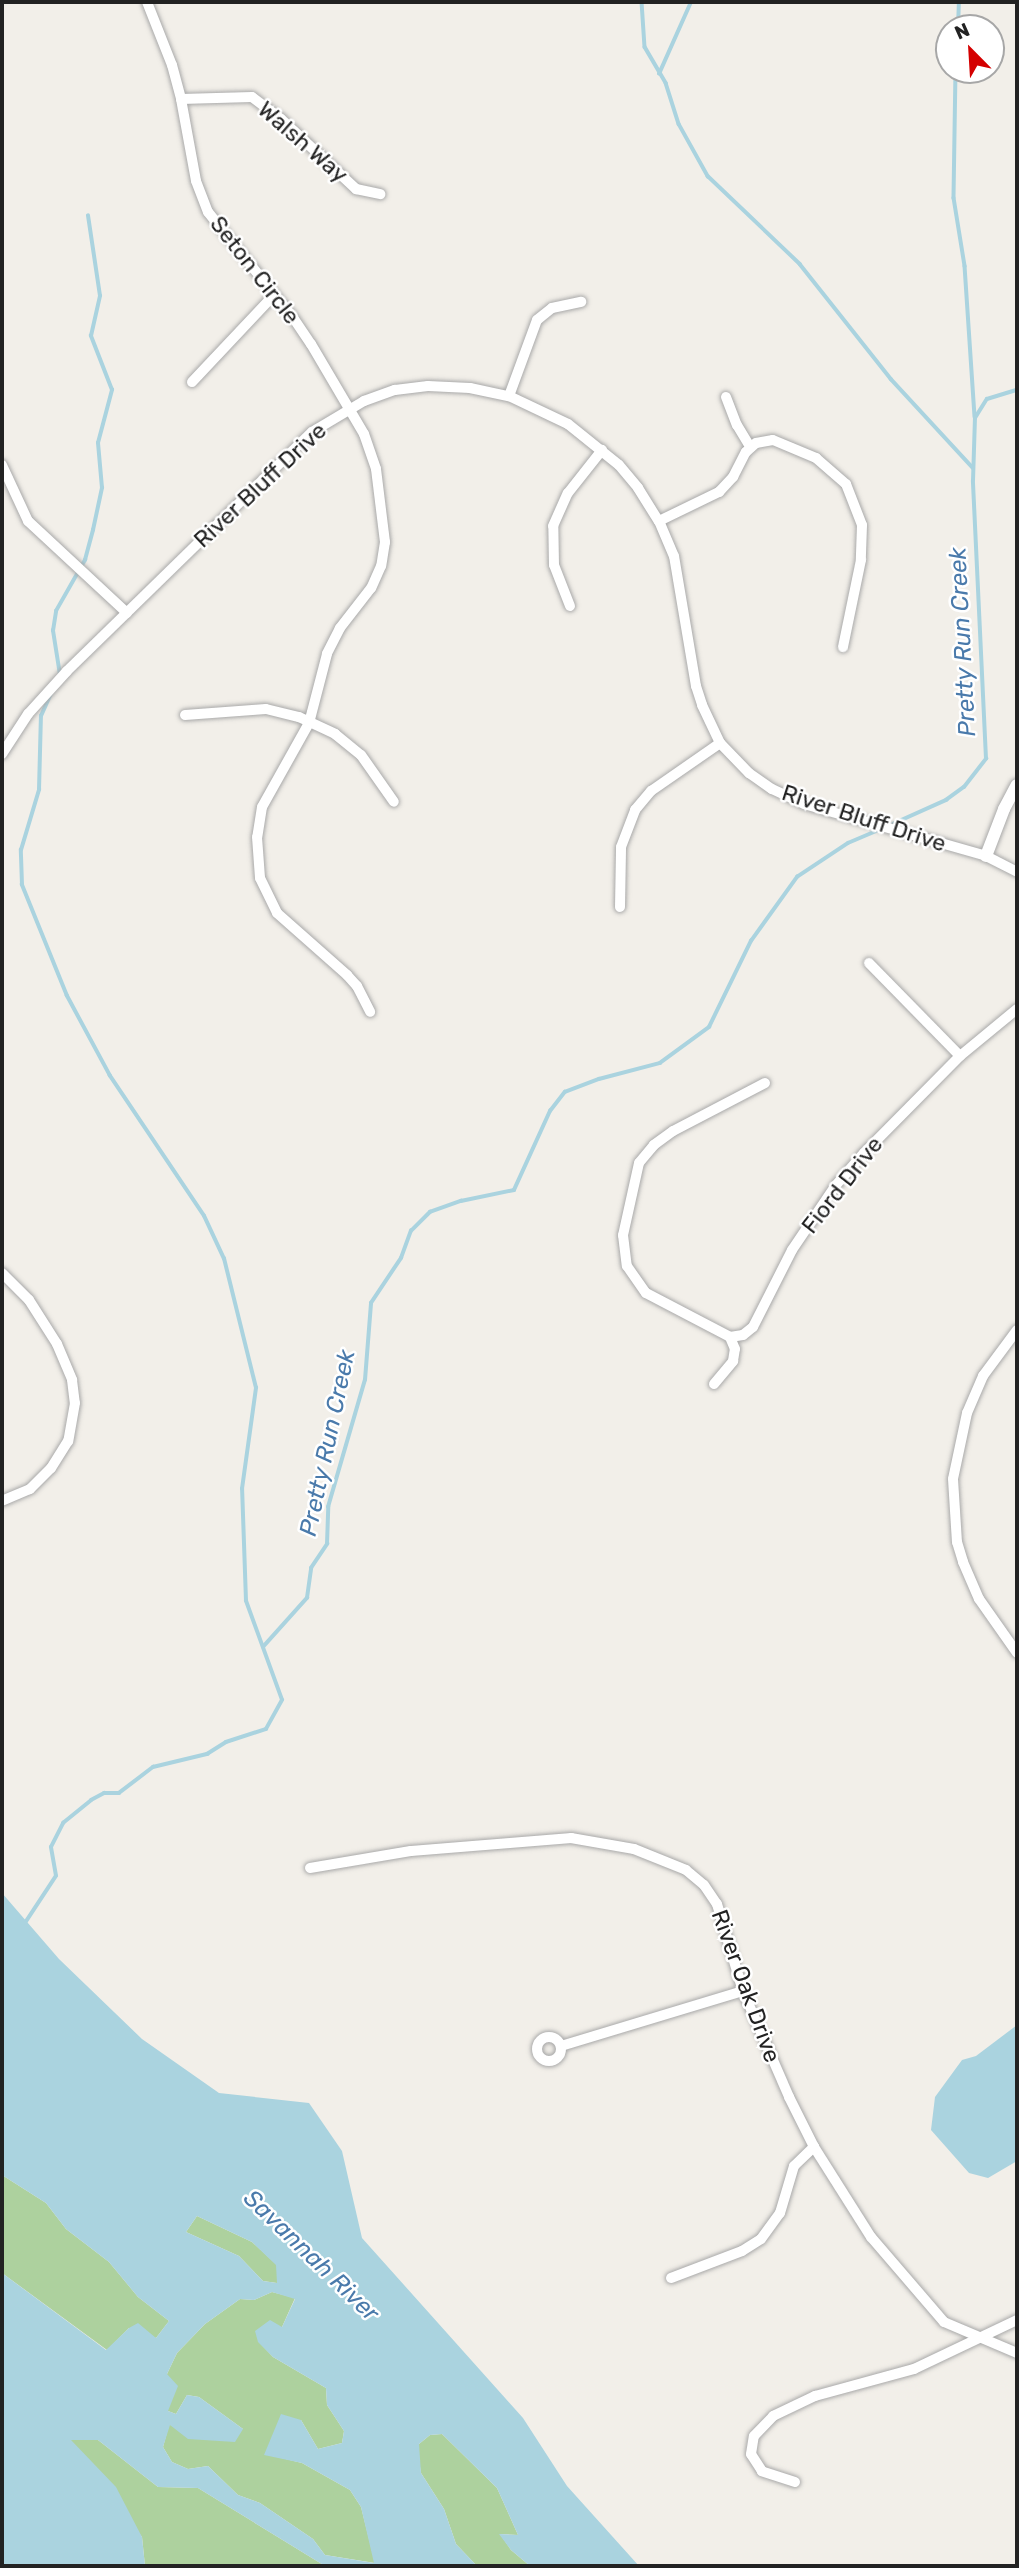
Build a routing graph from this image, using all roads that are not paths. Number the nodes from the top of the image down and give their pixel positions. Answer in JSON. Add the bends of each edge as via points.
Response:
{"nodes":[{"id":1,"x":147,"y":2,"type":"edge"},
{"id":2,"x":181,"y":99,"type":"junction"},
{"id":3,"x":380,"y":194,"type":"dead end"},
{"id":4,"x":274,"y":295,"type":"junction"},
{"id":5,"x":581,"y":302,"type":"dead end"},
{"id":6,"x":192,"y":382,"type":"dead end"},
{"id":7,"x":509,"y":396,"type":"junction"},
{"id":8,"x":726,"y":397,"type":"dead end"},
{"id":9,"x":349,"y":409,"type":"junction"},
{"id":10,"x":750,"y":447,"type":"junction"},
{"id":11,"x":602,"y":450,"type":"junction"},
{"id":12,"x":2,"y":465,"type":"edge"},
{"id":13,"x":659,"y":521,"type":"junction"},
{"id":14,"x":570,"y":606,"type":"dead end"},
{"id":15,"x":127,"y":613,"type":"junction"},
{"id":16,"x":843,"y":648,"type":"dead end"},
{"id":17,"x":185,"y":715,"type":"dead end"},
{"id":18,"x":309,"y":723,"type":"junction"},
{"id":19,"x":720,"y":743,"type":"junction"},
{"id":20,"x":2,"y":754,"type":"edge"},
{"id":21,"x":1017,"y":785,"type":"edge"},
{"id":22,"x":394,"y":802,"type":"dead end"},
{"id":23,"x":986,"y":856,"type":"junction"},
{"id":24,"x":1017,"y":872,"type":"edge"},
{"id":25,"x":620,"y":907,"type":"dead end"},
{"id":26,"x":869,"y":963,"type":"dead end"},
{"id":27,"x":1017,"y":1009,"type":"edge"},
{"id":28,"x":370,"y":1012,"type":"dead end"},
{"id":29,"x":960,"y":1056,"type":"junction"},
{"id":30,"x":765,"y":1083,"type":"dead end"},
{"id":31,"x":2,"y":1273,"type":"edge"},
{"id":32,"x":1017,"y":1330,"type":"edge"},
{"id":33,"x":730,"y":1337,"type":"junction"},
{"id":34,"x":714,"y":1384,"type":"dead end"},
{"id":35,"x":2,"y":1501,"type":"edge"},
{"id":36,"x":1017,"y":1653,"type":"edge"},
{"id":37,"x":310,"y":1868,"type":"dead end"},
{"id":38,"x":743,"y":1991,"type":"junction"},
{"id":39,"x":561,"y":2046,"type":"dead end"},
{"id":40,"x":814,"y":2147,"type":"junction"},
{"id":41,"x":671,"y":2278,"type":"dead end"},
{"id":42,"x":1017,"y":2320,"type":"edge"},
{"id":43,"x":981,"y":2339,"type":"junction"},
{"id":44,"x":1017,"y":2353,"type":"edge"},
{"id":45,"x":795,"y":2482,"type":"dead end"}],
"edges":[{"from":1,"to":2,"type":"street","name":"Seton Circle"},
{"from":2,"to":3,"type":"street","name":"Walsh Way","via":[[252,97],[356,189]]},
{"from":2,"to":4,"type":"street","name":"Seton Circle","via":[[196,181],[208,212]]},
{"from":4,"to":6,"type":"street"},
{"from":4,"to":9,"type":"street","name":"Seton Circle","via":[[311,344]]},
{"from":5,"to":7,"type":"street","via":[[552,308],[537,320]]},
{"from":7,"to":9,"type":"street","name":"River Bluff Drive","via":[[470,388],[420,387],[379,394]]},
{"from":7,"to":11,"type":"street","name":"River Bluff Drive","via":[[568,424]]},
{"from":8,"to":10,"type":"street"},
{"from":9,"to":15,"type":"street","name":"River Bluff Drive","via":[[294,447]]},
{"from":9,"to":18,"type":"street","name":"Seton Circle","via":[[376,469],[384,554],[371,588],[340,628],[327,654]]},
{"from":10,"to":13,"type":"street","via":[[719,492]]},
{"from":10,"to":16,"type":"street","via":[[773,440],[803,450],[838,474],[852,495],[862,525],[861,560]]},
{"from":11,"to":13,"type":"street","name":"River Bluff Drive","via":[[638,488]]},
{"from":11,"to":14,"type":"street","via":[[568,493],[553,526],[554,565]]},
{"from":12,"to":15,"type":"street","via":[[28,521]]},
{"from":13,"to":19,"type":"street","name":"River Bluff Drive","via":[[679,575],[696,686]]},
{"from":15,"to":20,"type":"street","name":"River Bluff Drive","via":[[29,714]]},
{"from":17,"to":18,"type":"street","via":[[266,709]]},
{"from":18,"to":22,"type":"street","via":[[335,734],[361,755]]},
{"from":18,"to":28,"type":"street","name":"Seton Circle","via":[[262,807],[257,837],[260,877],[277,913],[357,986]]},
{"from":19,"to":23,"type":"street","name":"River Bluff Drive","via":[[749,773],[788,798]]},
{"from":19,"to":25,"type":"street","via":[[651,791],[635,810],[621,846]]},
{"from":21,"to":23,"type":"street"},
{"from":23,"to":24,"type":"street"},
{"from":26,"to":29,"type":"street"},
{"from":27,"to":29,"type":"street","name":"Fiord Drive"},
{"from":29,"to":33,"type":"street","name":"Fiord Drive","via":[[899,1114],[836,1185],[792,1250],[752,1327],[743,1335]]},
{"from":30,"to":33,"type":"street","via":[[654,1145],[639,1163],[623,1235],[627,1266],[646,1293]]},
{"from":31,"to":35,"type":"street","via":[[47,1326],[72,1380],[75,1403],[68,1441],[51,1468],[30,1489]]},
{"from":32,"to":36,"type":"street","via":[[983,1376],[967,1413],[953,1479],[957,1542],[963,1562],[979,1599]]},
{"from":33,"to":34,"type":"street","via":[[733,1361]]},
{"from":37,"to":38,"type":"street","name":"River Oak Drive","via":[[411,1851],[571,1839],[634,1849],[686,1870],[711,1894],[728,1933]]},
{"from":38,"to":39,"type":"street"},
{"from":38,"to":40,"type":"street","name":"River Oak Drive"},
{"from":40,"to":41,"type":"street","via":[[794,2166],[780,2213],[761,2239]]},
{"from":40,"to":43,"type":"street","name":"River Oak Drive","via":[[906,2281],[944,2322]]},
{"from":42,"to":43,"type":"street"},
{"from":43,"to":44,"type":"street","name":"River Oak Drive"},
{"from":43,"to":45,"type":"street","via":[[893,2377],[815,2396],[774,2416],[754,2436],[751,2454],[762,2471]]}]}
